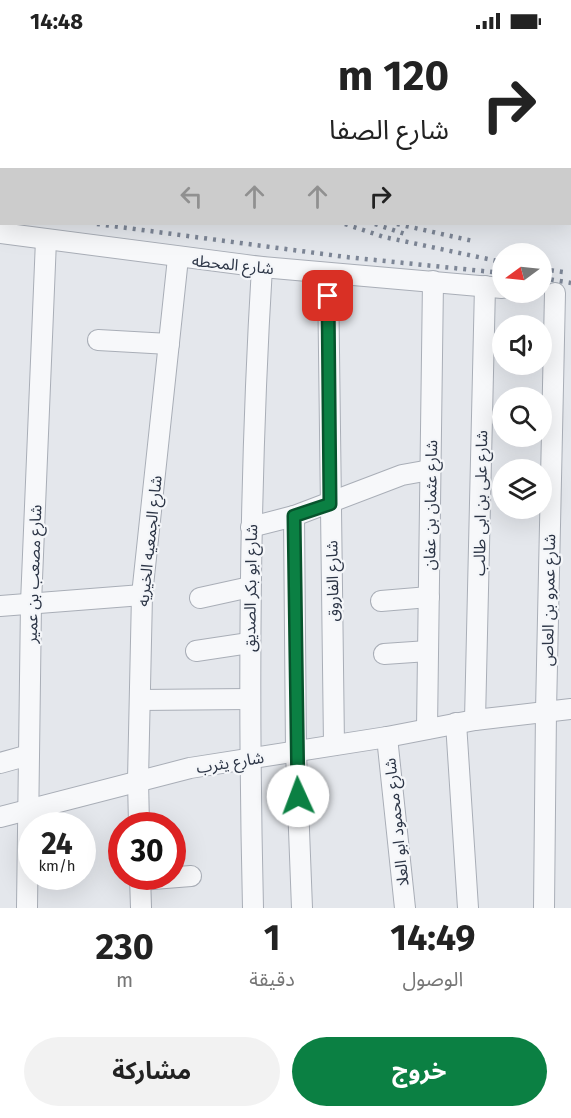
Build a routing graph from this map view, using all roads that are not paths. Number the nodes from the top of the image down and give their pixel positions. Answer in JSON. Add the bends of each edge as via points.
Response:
{"nodes":[{"id":1,"x":0,"y":233,"type":"edge"},
{"id":2,"x":46,"y":240,"type":"junction"},
{"id":3,"x":178,"y":258,"type":"junction"},
{"id":4,"x":262,"y":267,"type":"junction"},
{"id":5,"x":328,"y":273,"type":"junction"},
{"id":6,"x":433,"y":281,"type":"junction"},
{"id":7,"x":492,"y":287,"type":"edge"},
{"id":8,"x":556,"y":293,"type":"edge"},
{"id":9,"x":493,"y":303,"type":"edge"},
{"id":10,"x":98,"y":340,"type":"dead end"},
{"id":11,"x":169,"y":344,"type":"junction"},
{"id":12,"x":430,"y":470,"type":"junction"},
{"id":13,"x":330,"y":504,"type":"junction"},
{"id":14,"x":294,"y":516,"type":"junction"},
{"id":15,"x":251,"y":527,"type":"junction"},
{"id":16,"x":250,"y":587,"type":"junction"},
{"id":17,"x":142,"y":595,"type":"junction"},
{"id":18,"x":429,"y":597,"type":"junction"},
{"id":19,"x":200,"y":598,"type":"dead end"},
{"id":20,"x":381,"y":601,"type":"dead end"},
{"id":21,"x":31,"y":603,"type":"junction"},
{"id":22,"x":0,"y":606,"type":"edge"},
{"id":23,"x":249,"y":643,"type":"junction"},
{"id":24,"x":196,"y":651,"type":"dead end"},
{"id":25,"x":428,"y":651,"type":"junction"},
{"id":26,"x":384,"y":654,"type":"dead end"},
{"id":27,"x":249,"y":699,"type":"junction"},
{"id":28,"x":140,"y":700,"type":"junction"},
{"id":29,"x":571,"y":709,"type":"edge"},
{"id":30,"x":546,"y":711,"type":"junction"},
{"id":31,"x":466,"y":722,"type":"junction"},
{"id":32,"x":427,"y":729,"type":"junction"},
{"id":33,"x":387,"y":736,"type":"junction"},
{"id":34,"x":334,"y":745,"type":"junction"},
{"id":35,"x":296,"y":752,"type":"junction"},
{"id":36,"x":29,"y":755,"type":"junction"},
{"id":37,"x":249,"y":758,"type":"junction"},
{"id":38,"x":0,"y":763,"type":"edge"},
{"id":39,"x":138,"y":780,"type":"junction"},
{"id":40,"x":29,"y":809,"type":"junction"},
{"id":41,"x":139,"y":812,"type":"edge"},
{"id":42,"x":0,"y":817,"type":"edge"},
{"id":43,"x":186,"y":876,"type":"edge"},
{"id":44,"x":190,"y":876,"type":"dead end"},
{"id":45,"x":140,"y":890,"type":"edge"},
{"id":46,"x":27,"y":908,"type":"edge"},
{"id":47,"x":141,"y":908,"type":"edge"},
{"id":48,"x":253,"y":908,"type":"edge"},
{"id":49,"x":302,"y":908,"type":"edge"},
{"id":50,"x":405,"y":908,"type":"edge"},
{"id":51,"x":468,"y":908,"type":"edge"},
{"id":52,"x":544,"y":908,"type":"edge"}],
"edges":[{"from":1,"to":2,"type":"street","name":"شارع المحطه"},
{"from":2,"to":3,"type":"street","name":"شارع المحطه"},
{"from":2,"to":21,"type":"street","name":"شارع مصعب بن عمير"},
{"from":3,"to":4,"type":"street","name":"شارع المحطه"},
{"from":3,"to":11,"type":"street","name":"شارع الجمعيه الخيريه"},
{"from":4,"to":5,"type":"street","name":"شارع المحطه"},
{"from":4,"to":15,"type":"street","name":"شارع ابو بكر الصديق"},
{"from":5,"to":6,"type":"street","name":"شارع المحطه"},
{"from":5,"to":13,"type":"street","name":"شارع الفاروق"},
{"from":6,"to":7,"type":"street","name":"شارع المحطه"},
{"from":6,"to":12,"type":"street","name":"شارع عثمان بن عفان"},
{"from":8,"to":30,"type":"street","name":"شارع عمرو بن العاص"},
{"from":9,"to":31,"type":"street","name":"شارع على بن ابى طالب"},
{"from":10,"to":11,"type":"street"},
{"from":11,"to":17,"type":"street","name":"شارع الجمعيه الخيريه"},
{"from":12,"to":13,"type":"street","via":[[402,476]]},
{"from":12,"to":18,"type":"street","name":"شارع عثمان بن عفان"},
{"from":13,"to":14,"type":"street"},
{"from":13,"to":34,"type":"street","name":"شارع الفاروق"},
{"from":14,"to":15,"type":"street"},
{"from":14,"to":35,"type":"street"},
{"from":15,"to":16,"type":"street","name":"شارع ابو بكر الصديق"},
{"from":16,"to":19,"type":"street"},
{"from":16,"to":23,"type":"street","name":"شارع ابو بكر الصديق"},
{"from":17,"to":21,"type":"street"},
{"from":17,"to":28,"type":"street","name":"شارع الجمعيه الخيريه"},
{"from":18,"to":20,"type":"street"},
{"from":18,"to":25,"type":"street","name":"شارع عثمان بن عفان"},
{"from":21,"to":22,"type":"street"},
{"from":21,"to":36,"type":"street","name":"شارع مصعب بن عمير"},
{"from":23,"to":24,"type":"street"},
{"from":23,"to":27,"type":"street","name":"شارع ابو بكر الصديق"},
{"from":25,"to":26,"type":"street"},
{"from":25,"to":32,"type":"street","name":"شارع عثمان بن عفان"},
{"from":27,"to":28,"type":"street"},
{"from":27,"to":37,"type":"street","name":"شارع ابو بكر الصديق"},
{"from":28,"to":39,"type":"street","name":"شارع الجمعيه الخيريه"},
{"from":29,"to":30,"type":"street","name":"شارع يثرب"},
{"from":30,"to":31,"type":"street","name":"شارع يثرب"},
{"from":30,"to":52,"type":"street","name":"شارع عمرو بن العاص"},
{"from":31,"to":32,"type":"street","name":"شارع يثرب"},
{"from":31,"to":51,"type":"street","name":"شارع على بن ابى طالب"},
{"from":32,"to":33,"type":"street","name":"شارع يثرب"},
{"from":33,"to":34,"type":"street","name":"شارع يثرب"},
{"from":33,"to":50,"type":"street","name":"شارع محمود ابو العلا"},
{"from":34,"to":35,"type":"street","name":"شارع يثرب"},
{"from":35,"to":37,"type":"street","name":"شارع يثرب"},
{"from":35,"to":49,"type":"street"},
{"from":36,"to":38,"type":"street"},
{"from":36,"to":40,"type":"street","name":"شارع مصعب بن عمير"},
{"from":37,"to":39,"type":"street","name":"شارع يثرب"},
{"from":37,"to":48,"type":"street","name":"شارع ابو بكر الصديق"},
{"from":39,"to":40,"type":"street","name":"شارع يثرب"},
{"from":39,"to":41,"type":"street","name":"شارع الجمعيه الخيريه"},
{"from":40,"to":42,"type":"street","name":"شارع يثرب"},
{"from":40,"to":46,"type":"street","name":"شارع مصعب بن عمير"},
{"from":43,"to":44,"type":"street"},
{"from":45,"to":47,"type":"street"}]}
